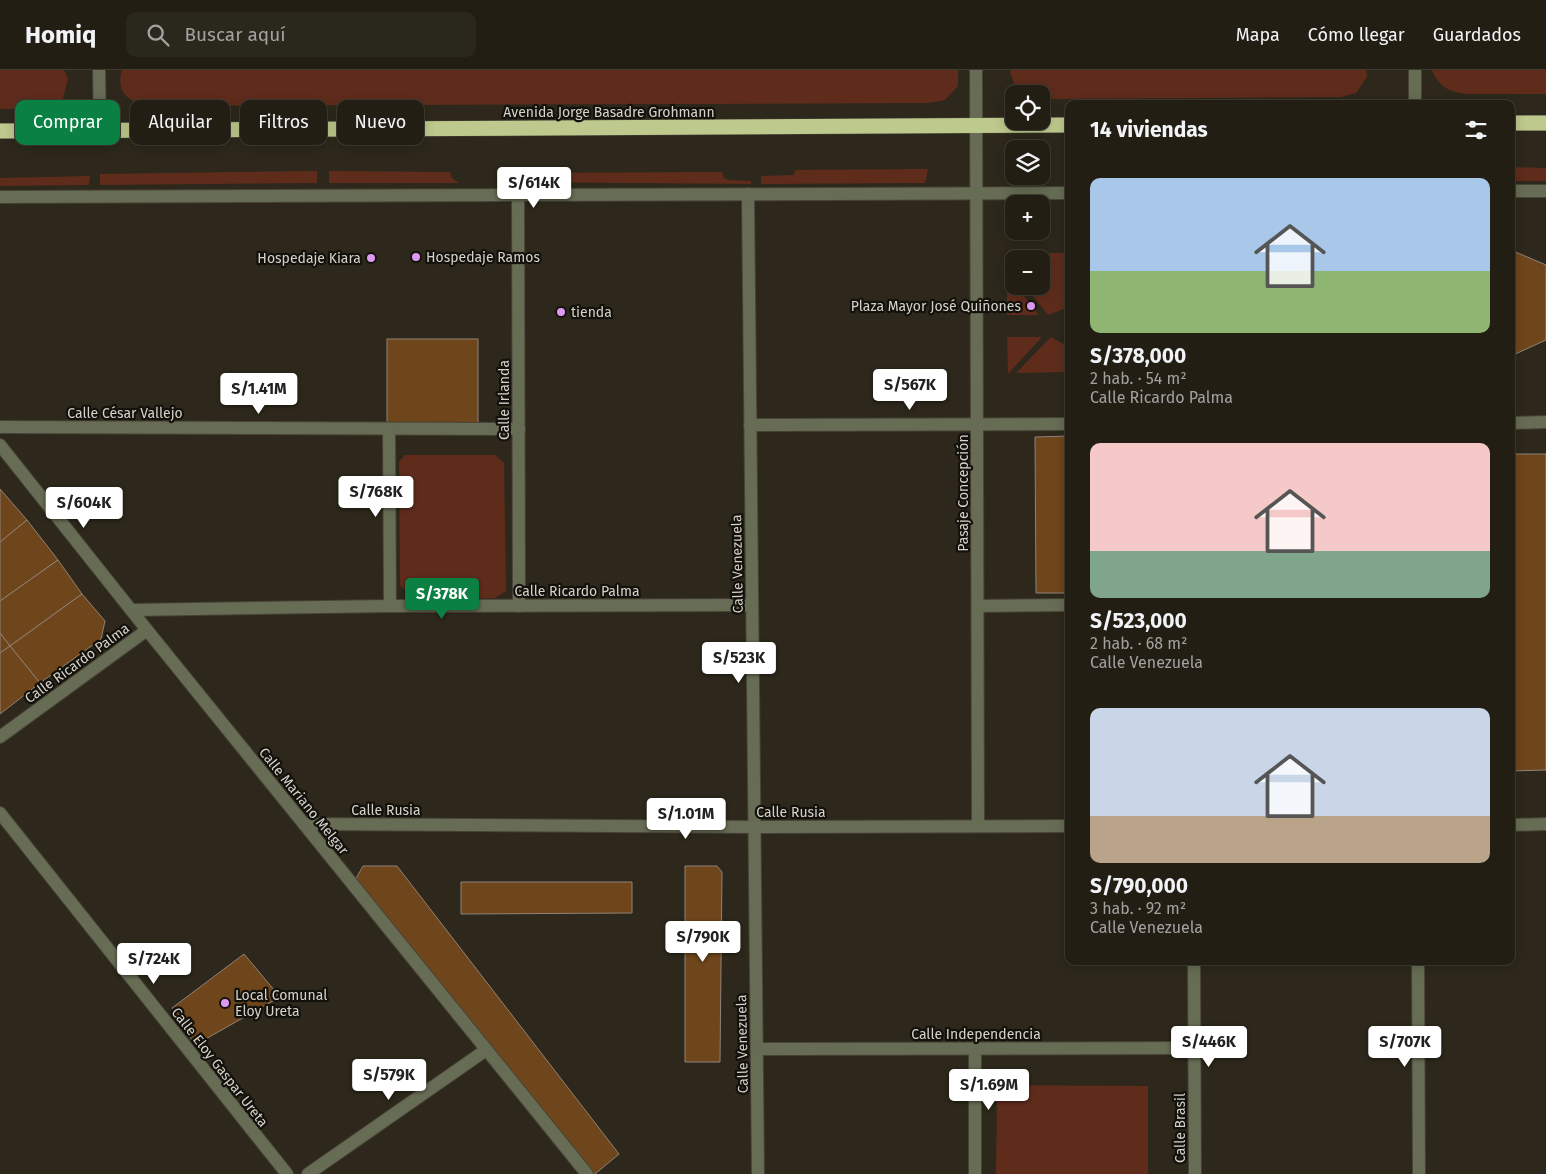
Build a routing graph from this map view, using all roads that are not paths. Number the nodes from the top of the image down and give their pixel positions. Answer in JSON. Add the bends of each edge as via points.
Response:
{"nodes":[{"id":1,"x":99,"y":70,"type":"edge"},
{"id":2,"x":976,"y":70,"type":"edge"},
{"id":3,"x":1415,"y":70,"type":"edge"},
{"id":4,"x":99,"y":100,"type":"edge"},
{"id":5,"x":1415,"y":100,"type":"edge"},
{"id":6,"x":1515,"y":123,"type":"edge"},
{"id":7,"x":1546,"y":123,"type":"edge"},
{"id":8,"x":976,"y":126,"type":"junction"},
{"id":9,"x":1065,"y":126,"type":"edge"},
{"id":10,"x":120,"y":131,"type":"edge"},
{"id":11,"x":0,"y":132,"type":"edge"},
{"id":12,"x":15,"y":132,"type":"edge"},
{"id":13,"x":1515,"y":191,"type":"edge"},
{"id":14,"x":1546,"y":191,"type":"edge"},
{"id":15,"x":977,"y":193,"type":"junction"},
{"id":16,"x":1065,"y":193,"type":"edge"},
{"id":17,"x":748,"y":194,"type":"junction"},
{"id":18,"x":518,"y":195,"type":"junction"},
{"id":19,"x":0,"y":197,"type":"edge"},
{"id":20,"x":1546,"y":422,"type":"edge"},
{"id":21,"x":1515,"y":423,"type":"edge"},
{"id":22,"x":978,"y":424,"type":"junction"},
{"id":23,"x":1065,"y":424,"type":"edge"},
{"id":24,"x":750,"y":425,"type":"junction"},
{"id":25,"x":0,"y":428,"type":"edge"},
{"id":26,"x":389,"y":429,"type":"junction"},
{"id":27,"x":519,"y":429,"type":"junction"},
{"id":28,"x":0,"y":445,"type":"edge"},
{"id":29,"x":752,"y":605,"type":"junction"},
{"id":30,"x":1065,"y":605,"type":"edge"},
{"id":31,"x":390,"y":606,"type":"junction"},
{"id":32,"x":519,"y":606,"type":"junction"},
{"id":33,"x":978,"y":606,"type":"junction"},
{"id":34,"x":131,"y":610,"type":"junction"},
{"id":35,"x":147,"y":630,"type":"junction"},
{"id":36,"x":0,"y":737,"type":"edge"},
{"id":37,"x":0,"y":814,"type":"edge"},
{"id":38,"x":304,"y":824,"type":"junction"},
{"id":39,"x":1515,"y":824,"type":"edge"},
{"id":40,"x":1546,"y":824,"type":"edge"},
{"id":41,"x":978,"y":826,"type":"junction"},
{"id":42,"x":1065,"y":826,"type":"edge"},
{"id":43,"x":755,"y":827,"type":"junction"},
{"id":44,"x":1194,"y":965,"type":"edge"},
{"id":45,"x":1418,"y":965,"type":"edge"},
{"id":46,"x":975,"y":1048,"type":"junction"},
{"id":47,"x":1195,"y":1048,"type":"junction"},
{"id":48,"x":486,"y":1050,"type":"junction"},
{"id":49,"x":757,"y":1050,"type":"junction"},
{"id":50,"x":287,"y":1174,"type":"edge"},
{"id":51,"x":308,"y":1174,"type":"edge"},
{"id":52,"x":587,"y":1174,"type":"edge"},
{"id":53,"x":758,"y":1174,"type":"edge"},
{"id":54,"x":975,"y":1174,"type":"edge"},
{"id":55,"x":1195,"y":1174,"type":"edge"},
{"id":56,"x":1419,"y":1174,"type":"edge"}],
"edges":[{"from":1,"to":4,"type":"street"},
{"from":2,"to":8,"type":"street","name":"Pasaje Concepción"},
{"from":3,"to":5,"type":"street"},
{"from":6,"to":7,"type":"highway"},
{"from":8,"to":9,"type":"highway","name":"Avenida Jorge Basadre Grohmann"},
{"from":8,"to":10,"type":"highway","name":"Avenida Jorge Basadre Grohmann"},
{"from":8,"to":15,"type":"street","name":"Pasaje Concepción"},
{"from":11,"to":12,"type":"highway","name":"Avenida Jorge Basadre Grohmann"},
{"from":13,"to":14,"type":"street"},
{"from":15,"to":16,"type":"street"},
{"from":15,"to":17,"type":"street"},
{"from":15,"to":22,"type":"street","name":"Pasaje Concepción"},
{"from":17,"to":18,"type":"street"},
{"from":17,"to":24,"type":"street","name":"Calle Venezuela"},
{"from":18,"to":19,"type":"street"},
{"from":18,"to":27,"type":"street","name":"Calle Irlanda"},
{"from":20,"to":21,"type":"street"},
{"from":22,"to":23,"type":"street"},
{"from":22,"to":24,"type":"street"},
{"from":22,"to":33,"type":"street","name":"Pasaje Concepción"},
{"from":24,"to":29,"type":"street","name":"Calle Venezuela"},
{"from":25,"to":26,"type":"street","name":"Calle César Vallejo"},
{"from":26,"to":27,"type":"street","name":"Calle César Vallejo"},
{"from":26,"to":31,"type":"street"},
{"from":27,"to":32,"type":"street","name":"Calle Irlanda"},
{"from":28,"to":34,"type":"street","name":"Calle Mariano Melgar"},
{"from":29,"to":32,"type":"street","name":"Calle Ricardo Palma"},
{"from":29,"to":43,"type":"street","name":"Calle Venezuela"},
{"from":30,"to":33,"type":"street"},
{"from":31,"to":32,"type":"street","name":"Calle Ricardo Palma"},
{"from":31,"to":34,"type":"street","name":"Calle Ricardo Palma"},
{"from":33,"to":41,"type":"street","name":"Pasaje Concepción"},
{"from":34,"to":35,"type":"street","name":"Calle Mariano Melgar"},
{"from":35,"to":36,"type":"street","name":"Calle Ricardo Palma"},
{"from":35,"to":38,"type":"street","name":"Calle Mariano Melgar"},
{"from":37,"to":50,"type":"street","name":"Calle Eloy Gaspar Ureta"},
{"from":38,"to":43,"type":"street","name":"Calle Rusia"},
{"from":38,"to":48,"type":"street","name":"Calle Mariano Melgar"},
{"from":39,"to":40,"type":"street"},
{"from":41,"to":42,"type":"street","name":"Calle Rusia"},
{"from":41,"to":43,"type":"street","name":"Calle Rusia"},
{"from":43,"to":49,"type":"street","name":"Calle Venezuela"},
{"from":44,"to":47,"type":"street","name":"Calle Brasil"},
{"from":45,"to":56,"type":"street"},
{"from":46,"to":47,"type":"street","name":"Calle Independencia"},
{"from":46,"to":49,"type":"street","name":"Calle Independencia"},
{"from":46,"to":54,"type":"street"},
{"from":47,"to":55,"type":"street","name":"Calle Brasil"},
{"from":48,"to":51,"type":"street"},
{"from":48,"to":52,"type":"street","name":"Calle Mariano Melgar"},
{"from":49,"to":53,"type":"street","name":"Calle Venezuela"}]}
